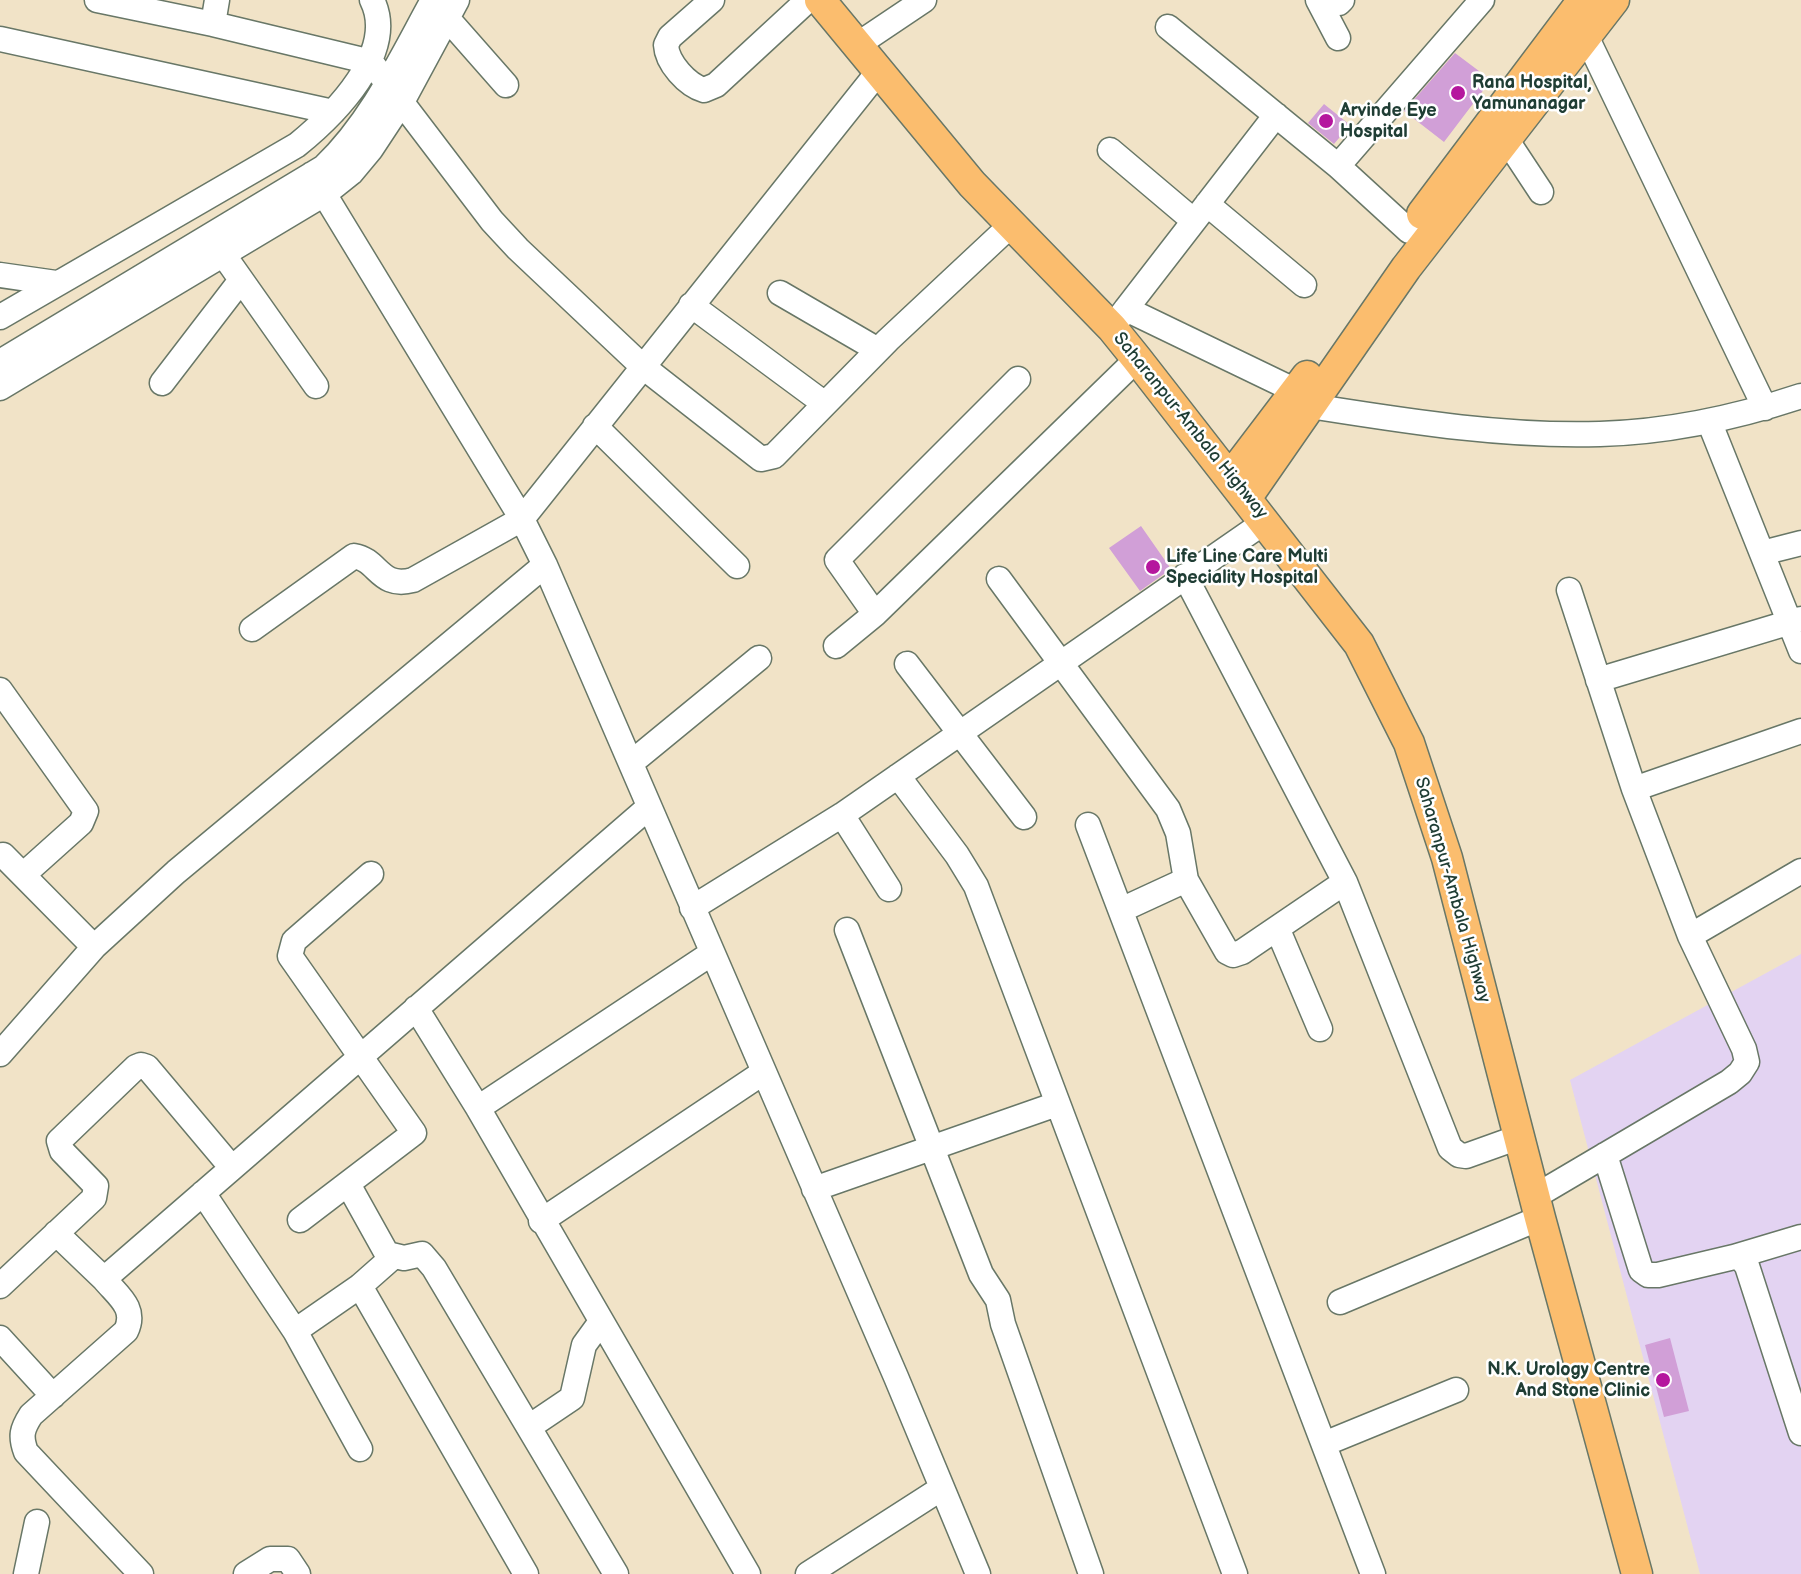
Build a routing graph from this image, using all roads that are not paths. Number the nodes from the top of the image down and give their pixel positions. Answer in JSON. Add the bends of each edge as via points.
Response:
{"nodes":[{"id":1,"x":97,"y":0,"type":"edge"},
{"id":2,"x":217,"y":0,"type":"edge"},
{"id":3,"x":372,"y":0,"type":"edge"},
{"id":4,"x":712,"y":0,"type":"edge"},
{"id":5,"x":808,"y":0,"type":"edge"},
{"id":6,"x":820,"y":0,"type":"edge"},
{"id":7,"x":923,"y":0,"type":"edge"},
{"id":8,"x":1482,"y":0,"type":"edge"},
{"id":9,"x":1614,"y":0,"type":"edge"},
{"id":10,"x":1333,"y":1,"type":"edge"},
{"id":11,"x":1580,"y":1,"type":"edge"},
{"id":12,"x":124,"y":3,"type":"edge"},
{"id":13,"x":450,"y":4,"type":"edge"},
{"id":14,"x":213,"y":24,"type":"junction"},
{"id":15,"x":1168,"y":27,"type":"dead end"},
{"id":16,"x":1586,"y":36,"type":"junction"},
{"id":17,"x":1338,"y":38,"type":"dead end"},
{"id":18,"x":0,"y":39,"type":"edge"},
{"id":19,"x":857,"y":45,"type":"junction"},
{"id":20,"x":371,"y":62,"type":"junction"},
{"id":21,"x":879,"y":71,"type":"junction"},
{"id":22,"x":506,"y":85,"type":"dead end"},
{"id":23,"x":394,"y":93,"type":"junction"},
{"id":24,"x":333,"y":111,"type":"junction"},
{"id":25,"x":1276,"y":116,"type":"junction"},
{"id":26,"x":1506,"y":139,"type":"junction"},
{"id":27,"x":1110,"y":150,"type":"dead end"},
{"id":28,"x":1338,"y":166,"type":"junction"},
{"id":29,"x":319,"y":183,"type":"junction"},
{"id":30,"x":1541,"y":192,"type":"dead end"},
{"id":31,"x":1201,"y":213,"type":"junction"},
{"id":32,"x":1011,"y":225,"type":"junction"},
{"id":33,"x":1409,"y":231,"type":"junction"},
{"id":34,"x":223,"y":254,"type":"junction"},
{"id":35,"x":0,"y":275,"type":"edge"},
{"id":36,"x":241,"y":280,"type":"junction"},
{"id":37,"x":56,"y":283,"type":"junction"},
{"id":38,"x":1304,"y":285,"type":"dead end"},
{"id":39,"x":780,"y":293,"type":"dead end"},
{"id":40,"x":691,"y":306,"type":"junction"},
{"id":41,"x":0,"y":317,"type":"edge"},
{"id":42,"x":1119,"y":318,"type":"junction"},
{"id":43,"x":878,"y":350,"type":"junction"},
{"id":44,"x":1137,"y":359,"type":"junction"},
{"id":45,"x":0,"y":362,"type":"edge"},
{"id":46,"x":642,"y":366,"type":"junction"},
{"id":47,"x":1018,"y":379,"type":"dead end"},
{"id":48,"x":162,"y":383,"type":"dead end"},
{"id":49,"x":315,"y":386,"type":"dead end"},
{"id":50,"x":0,"y":388,"type":"edge"},
{"id":51,"x":1801,"y":396,"type":"edge"},
{"id":52,"x":1303,"y":399,"type":"junction"},
{"id":53,"x":825,"y":404,"type":"junction"},
{"id":54,"x":1765,"y":408,"type":"junction"},
{"id":55,"x":1709,"y":421,"type":"junction"},
{"id":56,"x":595,"y":426,"type":"junction"},
{"id":57,"x":1239,"y":487,"type":"junction"},
{"id":58,"x":522,"y":519,"type":"junction"},
{"id":59,"x":1266,"y":521,"type":"junction"},
{"id":60,"x":1801,"y":543,"type":"edge"},
{"id":61,"x":1762,"y":554,"type":"junction"},
{"id":62,"x":545,"y":565,"type":"junction"},
{"id":63,"x":737,"y":566,"type":"dead end"},
{"id":64,"x":1185,"y":576,"type":"junction"},
{"id":65,"x":999,"y":579,"type":"dead end"},
{"id":66,"x":1569,"y":590,"type":"dead end"},
{"id":67,"x":875,"y":614,"type":"junction"},
{"id":68,"x":1795,"y":621,"type":"edge"},
{"id":69,"x":252,"y":629,"type":"dead end"},
{"id":70,"x":836,"y":646,"type":"dead end"},
{"id":71,"x":1801,"y":651,"type":"edge"},
{"id":72,"x":759,"y":658,"type":"dead end"},
{"id":73,"x":1062,"y":661,"type":"junction"},
{"id":74,"x":907,"y":664,"type":"dead end"},
{"id":75,"x":1598,"y":680,"type":"junction"},
{"id":76,"x":0,"y":690,"type":"edge"},
{"id":77,"x":959,"y":732,"type":"junction"},
{"id":78,"x":1801,"y":732,"type":"edge"},
{"id":79,"x":631,"y":764,"type":"junction"},
{"id":80,"x":898,"y":776,"type":"junction"},
{"id":81,"x":1634,"y":789,"type":"junction"},
{"id":82,"x":649,"y":807,"type":"junction"},
{"id":83,"x":842,"y":815,"type":"junction"},
{"id":84,"x":1024,"y":817,"type":"dead end"},
{"id":85,"x":1088,"y":825,"type":"dead end"},
{"id":86,"x":3,"y":855,"type":"dead end"},
{"id":87,"x":1801,"y":871,"type":"edge"},
{"id":88,"x":371,"y":874,"type":"dead end"},
{"id":89,"x":23,"y":875,"type":"junction"},
{"id":90,"x":1186,"y":880,"type":"junction"},
{"id":91,"x":1345,"y":882,"type":"junction"},
{"id":92,"x":889,"y":889,"type":"dead end"},
{"id":93,"x":692,"y":908,"type":"junction"},
{"id":94,"x":1121,"y":910,"type":"junction"},
{"id":95,"x":847,"y":930,"type":"dead end"},
{"id":96,"x":1278,"y":930,"type":"junction"},
{"id":97,"x":1690,"y":936,"type":"junction"},
{"id":98,"x":94,"y":947,"type":"junction"},
{"id":99,"x":712,"y":953,"type":"junction"},
{"id":100,"x":416,"y":1008,"type":"junction"},
{"id":101,"x":1320,"y":1029,"type":"dead end"},
{"id":102,"x":0,"y":1054,"type":"edge"},
{"id":103,"x":361,"y":1057,"type":"junction"},
{"id":104,"x":764,"y":1072,"type":"junction"},
{"id":105,"x":1057,"y":1104,"type":"junction"},
{"id":106,"x":478,"y":1108,"type":"junction"},
{"id":107,"x":1519,"y":1137,"type":"junction"},
{"id":108,"x":931,"y":1148,"type":"junction"},
{"id":109,"x":1605,"y":1155,"type":"junction"},
{"id":110,"x":232,"y":1168,"type":"junction"},
{"id":111,"x":348,"y":1185,"type":"junction"},
{"id":112,"x":814,"y":1189,"type":"junction"},
{"id":113,"x":203,"y":1193,"type":"junction"},
{"id":114,"x":1537,"y":1208,"type":"junction"},
{"id":115,"x":300,"y":1220,"type":"dead end"},
{"id":116,"x":542,"y":1221,"type":"junction"},
{"id":117,"x":56,"y":1233,"type":"junction"},
{"id":118,"x":1801,"y":1237,"type":"edge"},
{"id":119,"x":394,"y":1256,"type":"junction"},
{"id":120,"x":1734,"y":1257,"type":"junction"},
{"id":121,"x":104,"y":1279,"type":"junction"},
{"id":122,"x":0,"y":1286,"type":"edge"},
{"id":123,"x":360,"y":1286,"type":"junction"},
{"id":124,"x":1340,"y":1302,"type":"dead end"},
{"id":125,"x":600,"y":1323,"type":"junction"},
{"id":126,"x":295,"y":1331,"type":"junction"},
{"id":127,"x":0,"y":1338,"type":"edge"},
{"id":128,"x":1455,"y":1390,"type":"dead end"},
{"id":129,"x":53,"y":1396,"type":"junction"},
{"id":130,"x":529,"y":1427,"type":"junction"},
{"id":131,"x":1801,"y":1433,"type":"edge"},
{"id":132,"x":1324,"y":1444,"type":"junction"},
{"id":133,"x":360,"y":1449,"type":"dead end"},
{"id":134,"x":942,"y":1488,"type":"junction"},
{"id":135,"x":37,"y":1522,"type":"dead end"},
{"id":136,"x":26,"y":1574,"type":"edge"},
{"id":137,"x":141,"y":1574,"type":"edge"},
{"id":138,"x":246,"y":1574,"type":"edge"},
{"id":139,"x":298,"y":1574,"type":"edge"},
{"id":140,"x":526,"y":1574,"type":"edge"},
{"id":141,"x":616,"y":1574,"type":"edge"},
{"id":142,"x":748,"y":1574,"type":"edge"},
{"id":143,"x":808,"y":1574,"type":"edge"},
{"id":144,"x":978,"y":1574,"type":"edge"},
{"id":145,"x":1092,"y":1574,"type":"edge"},
{"id":146,"x":1235,"y":1574,"type":"edge"},
{"id":147,"x":1373,"y":1574,"type":"edge"},
{"id":148,"x":1637,"y":1574,"type":"edge"}],
"edges":[{"from":1,"to":12,"type":"street"},
{"from":2,"to":14,"type":"street"},
{"from":3,"to":20,"type":"street","via":[[379,33]]},
{"from":4,"to":5,"type":"street","via":[[666,45],[672,63],[696,88],[704,90],[716,85]]},
{"from":6,"to":19,"type":"main road","name":"Saharanpur-Ambala Highway"},
{"from":7,"to":19,"type":"street"},
{"from":8,"to":28,"type":"street"},
{"from":9,"to":16,"type":"main road"},
{"from":10,"to":17,"type":"street"},
{"from":11,"to":33,"type":"main road"},
{"from":12,"to":14,"type":"street"},
{"from":13,"to":22,"type":"street"},
{"from":13,"to":23,"type":"street"},
{"from":14,"to":20,"type":"street"},
{"from":15,"to":25,"type":"street"},
{"from":16,"to":26,"type":"main road"},
{"from":16,"to":54,"type":"street"},
{"from":18,"to":24,"type":"street"},
{"from":19,"to":21,"type":"main road","name":"Saharanpur-Ambala Highway"},
{"from":20,"to":23,"type":"street"},
{"from":20,"to":24,"type":"street"},
{"from":21,"to":32,"type":"main road","name":"Saharanpur-Ambala Highway"},
{"from":21,"to":40,"type":"street"},
{"from":23,"to":29,"type":"street","via":[[324,167]]},
{"from":23,"to":46,"type":"street","via":[[518,249]]},
{"from":24,"to":37,"type":"street","via":[[297,145]]},
{"from":25,"to":28,"type":"street"},
{"from":25,"to":31,"type":"street"},
{"from":26,"to":30,"type":"street"},
{"from":26,"to":52,"type":"main road"},
{"from":27,"to":31,"type":"street"},
{"from":28,"to":33,"type":"street"},
{"from":29,"to":34,"type":"street"},
{"from":29,"to":45,"type":"street"},
{"from":29,"to":58,"type":"street"},
{"from":31,"to":38,"type":"street"},
{"from":31,"to":42,"type":"street"},
{"from":32,"to":42,"type":"main road","name":"Saharanpur-Ambala Highway"},
{"from":32,"to":43,"type":"street"},
{"from":33,"to":52,"type":"main road"},
{"from":34,"to":36,"type":"street"},
{"from":34,"to":50,"type":"street"},
{"from":35,"to":37,"type":"street"},
{"from":36,"to":48,"type":"street"},
{"from":36,"to":49,"type":"street"},
{"from":37,"to":41,"type":"street"},
{"from":39,"to":43,"type":"street"},
{"from":40,"to":46,"type":"street"},
{"from":40,"to":53,"type":"street"},
{"from":42,"to":44,"type":"main road","name":"Saharanpur-Ambala Highway"},
{"from":42,"to":52,"type":"street"},
{"from":43,"to":53,"type":"street"},
{"from":44,"to":57,"type":"main road","name":"Saharanpur-Ambala Highway"},
{"from":44,"to":67,"type":"street"},
{"from":46,"to":53,"type":"street","via":[[761,459],[774,456]]},
{"from":46,"to":56,"type":"street"},
{"from":47,"to":67,"type":"street","via":[[837,560]]},
{"from":51,"to":54,"type":"street"},
{"from":52,"to":55,"type":"street","via":[[1488,430],[1601,434]]},
{"from":52,"to":57,"type":"main road"},
{"from":54,"to":55,"type":"street"},
{"from":55,"to":61,"type":"street"},
{"from":56,"to":58,"type":"street"},
{"from":56,"to":63,"type":"street"},
{"from":57,"to":59,"type":"main road","name":"Saharanpur-Ambala Highway"},
{"from":58,"to":62,"type":"street"},
{"from":58,"to":69,"type":"street","via":[[404,583],[383,578],[362,557],[354,556]]},
{"from":59,"to":64,"type":"street"},
{"from":59,"to":107,"type":"main road","name":"Saharanpur-Ambala Highway","via":[[1359,644],[1409,743],[1447,858]]},
{"from":60,"to":61,"type":"street"},
{"from":61,"to":68,"type":"street"},
{"from":62,"to":79,"type":"street"},
{"from":62,"to":98,"type":"street","via":[[176,872]]},
{"from":64,"to":73,"type":"street"},
{"from":64,"to":91,"type":"street"},
{"from":65,"to":73,"type":"street"},
{"from":66,"to":75,"type":"street"},
{"from":67,"to":70,"type":"street"},
{"from":68,"to":71,"type":"street"},
{"from":68,"to":75,"type":"street"},
{"from":72,"to":79,"type":"street"},
{"from":73,"to":77,"type":"street"},
{"from":73,"to":90,"type":"street","via":[[1168,809],[1178,833]]},
{"from":74,"to":77,"type":"street"},
{"from":75,"to":81,"type":"street"},
{"from":76,"to":89,"type":"street","via":[[86,811],[81,824]]},
{"from":77,"to":80,"type":"street"},
{"from":77,"to":84,"type":"street"},
{"from":78,"to":81,"type":"street"},
{"from":79,"to":82,"type":"street"},
{"from":80,"to":83,"type":"street"},
{"from":80,"to":105,"type":"street","via":[[976,886]]},
{"from":81,"to":97,"type":"street"},
{"from":82,"to":93,"type":"street"},
{"from":82,"to":100,"type":"street"},
{"from":83,"to":92,"type":"street"},
{"from":83,"to":93,"type":"street"},
{"from":85,"to":94,"type":"street"},
{"from":86,"to":89,"type":"street"},
{"from":87,"to":97,"type":"street"},
{"from":88,"to":103,"type":"street","via":[[294,941],[290,956]]},
{"from":89,"to":98,"type":"street"},
{"from":90,"to":94,"type":"street"},
{"from":90,"to":96,"type":"street","via":[[1227,952],[1242,952]]},
{"from":91,"to":96,"type":"street"},
{"from":91,"to":107,"type":"street","via":[[1450,1148],[1466,1156]]},
{"from":93,"to":99,"type":"street"},
{"from":94,"to":132,"type":"street"},
{"from":95,"to":108,"type":"street"},
{"from":96,"to":101,"type":"street"},
{"from":97,"to":109,"type":"street","via":[[1747,1062],[1730,1082]]},
{"from":98,"to":102,"type":"street"},
{"from":99,"to":104,"type":"street"},
{"from":99,"to":106,"type":"street"},
{"from":100,"to":103,"type":"street"},
{"from":100,"to":106,"type":"street"},
{"from":103,"to":110,"type":"street"},
{"from":103,"to":111,"type":"street","via":[[414,1133]]},
{"from":104,"to":112,"type":"street"},
{"from":104,"to":116,"type":"street"},
{"from":105,"to":108,"type":"street"},
{"from":105,"to":146,"type":"street"},
{"from":106,"to":116,"type":"street"},
{"from":107,"to":114,"type":"main road","name":"Saharanpur-Ambala Highway"},
{"from":108,"to":112,"type":"street"},
{"from":108,"to":145,"type":"street","via":[[984,1282],[998,1300],[1003,1324]]},
{"from":109,"to":114,"type":"street"},
{"from":109,"to":120,"type":"street","via":[[1641,1270],[1658,1275]]},
{"from":110,"to":113,"type":"street"},
{"from":110,"to":117,"type":"street","via":[[147,1067],[141,1065],[61,1137],[62,1150],[91,1180],[96,1191]]},
{"from":111,"to":115,"type":"street"},
{"from":111,"to":119,"type":"street","via":[[381,1246]]},
{"from":112,"to":134,"type":"street"},
{"from":113,"to":121,"type":"street"},
{"from":113,"to":126,"type":"street"},
{"from":114,"to":124,"type":"street"},
{"from":114,"to":148,"type":"main road","name":"Saharanpur-Ambala Highway"},
{"from":116,"to":125,"type":"street"},
{"from":117,"to":121,"type":"street"},
{"from":117,"to":122,"type":"street"},
{"from":118,"to":120,"type":"street"},
{"from":119,"to":123,"type":"street"},
{"from":119,"to":130,"type":"street","via":[[422,1254],[427,1258]]},
{"from":120,"to":131,"type":"street","via":[[1741,1258],[1747,1266]]},
{"from":121,"to":129,"type":"street","via":[[130,1309],[131,1321],[126,1331]]},
{"from":123,"to":126,"type":"street"},
{"from":123,"to":140,"type":"street"},
{"from":125,"to":130,"type":"street","via":[[584,1345],[572,1398]]},
{"from":125,"to":142,"type":"street"},
{"from":126,"to":133,"type":"street"},
{"from":127,"to":129,"type":"street"},
{"from":128,"to":132,"type":"street"},
{"from":129,"to":137,"type":"street","via":[[23,1427],[21,1439],[26,1452]]},
{"from":130,"to":141,"type":"street"},
{"from":132,"to":147,"type":"street"},
{"from":134,"to":143,"type":"street"},
{"from":134,"to":144,"type":"street"},
{"from":135,"to":136,"type":"street"},
{"from":138,"to":139,"type":"street","via":[[278,1557],[288,1559]]}]}
